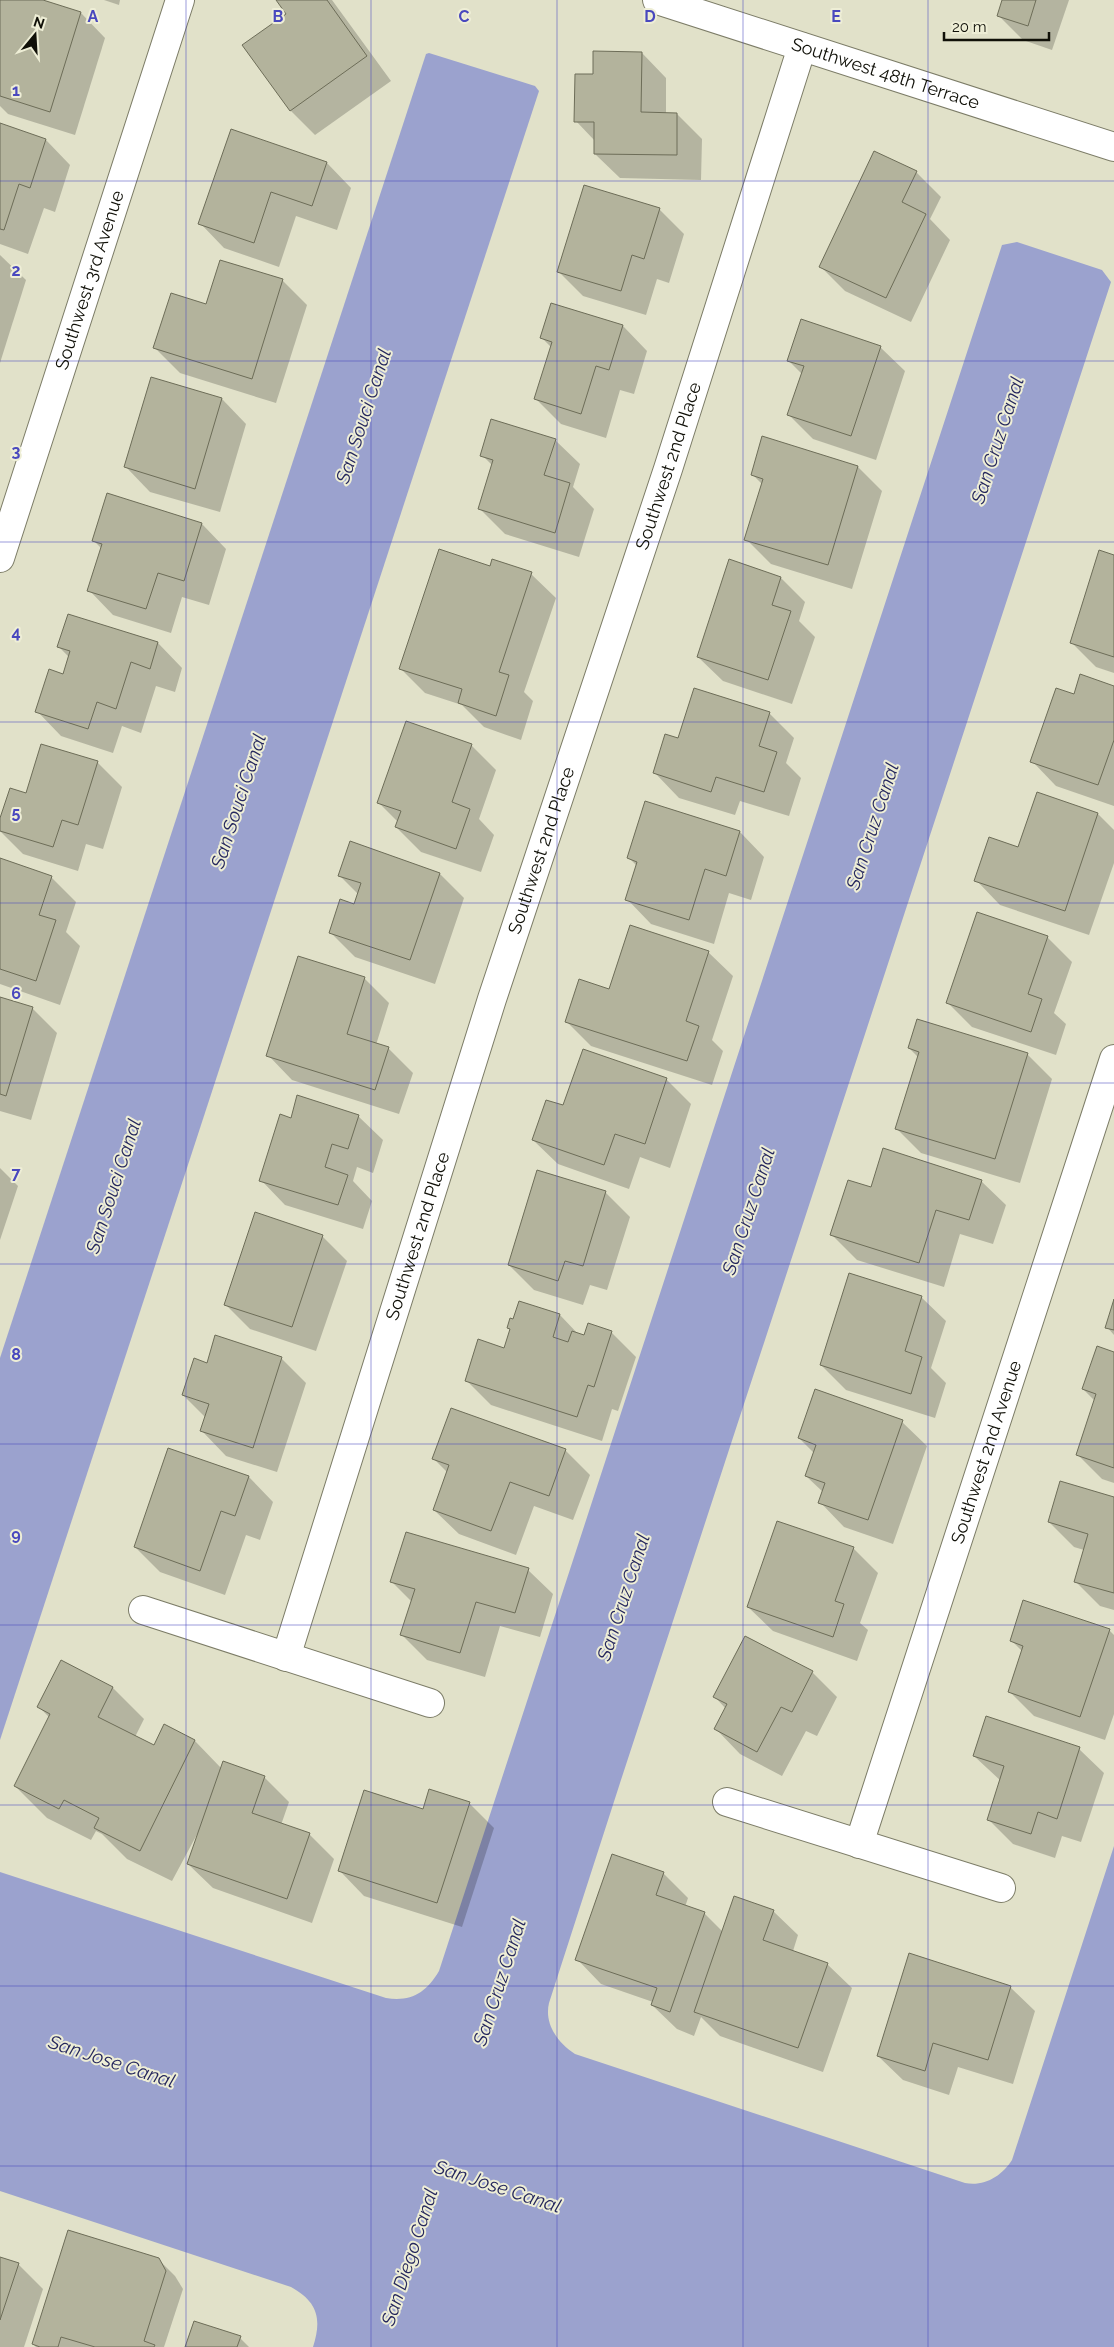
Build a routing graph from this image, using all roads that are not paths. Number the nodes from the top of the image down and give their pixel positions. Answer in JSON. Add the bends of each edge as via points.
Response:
{"nodes":[{"id":1,"x":180,"y":0,"type":"edge"},
{"id":2,"x":657,"y":0,"type":"edge"},
{"id":3,"x":802,"y":47,"type":"junction"},
{"id":4,"x":1114,"y":147,"type":"edge"},
{"id":5,"x":0,"y":558,"type":"edge"},
{"id":6,"x":1114,"y":1058,"type":"edge"},
{"id":7,"x":143,"y":1610,"type":"dead end"},
{"id":8,"x":286,"y":1657,"type":"junction"},
{"id":9,"x":430,"y":1703,"type":"dead end"},
{"id":10,"x":727,"y":1802,"type":"dead end"},
{"id":11,"x":859,"y":1844,"type":"junction"},
{"id":12,"x":1001,"y":1888,"type":"dead end"}],
"edges":[{"from":1,"to":5,"type":"street","name":"Southwest 3rd Avenue"},
{"from":2,"to":3,"type":"street","name":"Southwest 48th Terrace"},
{"from":3,"to":4,"type":"street","name":"Southwest 48th Terrace"},
{"from":3,"to":8,"type":"street","name":"Southwest 2nd Place","via":[[668,469],[492,999]]},
{"from":6,"to":11,"type":"street","name":"Southwest 2nd Avenue"},
{"from":7,"to":8,"type":"street"},
{"from":8,"to":9,"type":"street"},
{"from":10,"to":11,"type":"street"},
{"from":11,"to":12,"type":"street"}]}
